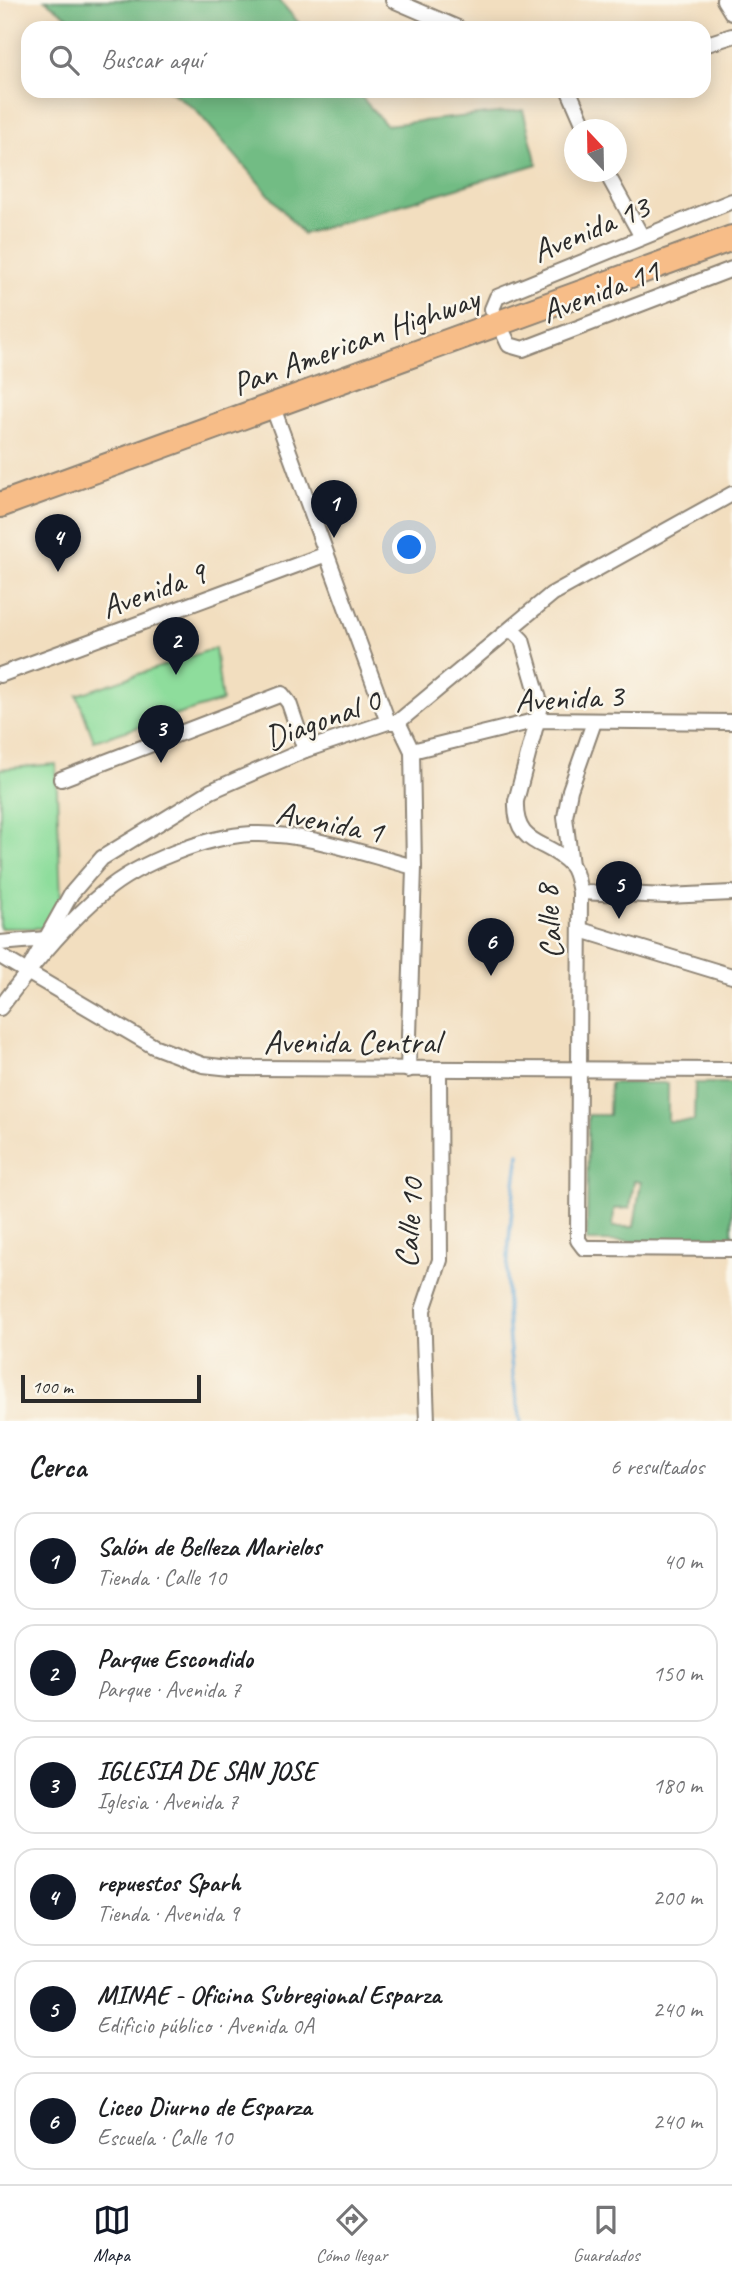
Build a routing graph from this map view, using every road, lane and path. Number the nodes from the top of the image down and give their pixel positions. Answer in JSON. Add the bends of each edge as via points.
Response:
{"nodes":[{"id":1,"x":394,"y":0,"type":"edge"},
{"id":2,"x":724,"y":0,"type":"edge"},
{"id":3,"x":732,"y":13,"type":"edge"},
{"id":4,"x":442,"y":21,"type":"edge"},
{"id":5,"x":732,"y":36,"type":"edge"},
{"id":6,"x":711,"y":43,"type":"edge"},
{"id":7,"x":572,"y":98,"type":"edge"},
{"id":8,"x":581,"y":119,"type":"edge"},
{"id":9,"x":612,"y":182,"type":"edge"},
{"id":10,"x":732,"y":201,"type":"edge"},
{"id":11,"x":642,"y":237,"type":"junction"},
{"id":12,"x":732,"y":238,"type":"edge"},
{"id":13,"x":732,"y":269,"type":"edge"},
{"id":14,"x":499,"y":324,"type":"junction"},
{"id":15,"x":272,"y":405,"type":"junction"},
{"id":16,"x":732,"y":494,"type":"edge"},
{"id":17,"x":0,"y":505,"type":"edge"},
{"id":18,"x":324,"y":555,"type":"junction"},
{"id":19,"x":511,"y":629,"type":"junction"},
{"id":20,"x":0,"y":675,"type":"edge"},
{"id":21,"x":538,"y":720,"type":"junction"},
{"id":22,"x":393,"y":722,"type":"junction"},
{"id":23,"x":594,"y":722,"type":"junction"},
{"id":24,"x":732,"y":722,"type":"edge"},
{"id":25,"x":305,"y":750,"type":"junction"},
{"id":26,"x":412,"y":751,"type":"junction"},
{"id":27,"x":61,"y":779,"type":"dead end"},
{"id":28,"x":571,"y":865,"type":"junction"},
{"id":29,"x":414,"y":867,"type":"junction"},
{"id":30,"x":580,"y":892,"type":"junction"},
{"id":31,"x":732,"y":893,"type":"edge"},
{"id":32,"x":581,"y":930,"type":"junction"},
{"id":33,"x":46,"y":939,"type":"junction"},
{"id":34,"x":0,"y":943,"type":"edge"},
{"id":35,"x":0,"y":956,"type":"edge"},
{"id":36,"x":28,"y":971,"type":"junction"},
{"id":37,"x":732,"y":976,"type":"edge"},
{"id":38,"x":0,"y":1008,"type":"edge"},
{"id":39,"x":408,"y":1070,"type":"junction"},
{"id":40,"x":439,"y":1070,"type":"junction"},
{"id":41,"x":578,"y":1070,"type":"junction"},
{"id":42,"x":732,"y":1070,"type":"edge"},
{"id":43,"x":732,"y":1249,"type":"edge"},
{"id":44,"x":427,"y":1421,"type":"edge"}],
"edges":[{"from":1,"to":4,"type":"street"},
{"from":2,"to":3,"type":"street"},
{"from":5,"to":6,"type":"street"},
{"from":7,"to":8,"type":"street"},
{"from":9,"to":11,"type":"street"},
{"from":10,"to":11,"type":"street","name":"Avenida 13"},
{"from":11,"to":14,"type":"street","name":"Avenida 13","via":[[497,297],[492,309]]},
{"from":12,"to":14,"type":"highway","name":"Pan American Highway"},
{"from":13,"to":14,"type":"street","name":"Avenida 11","via":[[523,349],[509,345]]},
{"from":14,"to":15,"type":"highway","name":"Pan American Highway"},
{"from":15,"to":17,"type":"highway","name":"Pan American Highway"},
{"from":15,"to":18,"type":"street"},
{"from":16,"to":19,"type":"street","name":"Diagonal 0","via":[[552,594]]},
{"from":18,"to":20,"type":"street","name":"Avenida 9"},
{"from":18,"to":22,"type":"street"},
{"from":19,"to":21,"type":"street","name":"Calle 8","via":[[522,640],[541,695]]},
{"from":19,"to":22,"type":"street","name":"Diagonal 0"},
{"from":21,"to":23,"type":"street","name":"Avenida 3"},
{"from":21,"to":26,"type":"street","name":"Avenida 3"},
{"from":21,"to":28,"type":"street","name":"Calle 8","via":[[516,815],[530,840]]},
{"from":22,"to":25,"type":"street","name":"Diagonal 0"},
{"from":22,"to":26,"type":"street"},
{"from":23,"to":24,"type":"street","name":"Avenida 3"},
{"from":23,"to":28,"type":"street","via":[[565,817]]},
{"from":25,"to":27,"type":"street","via":[[282,694]]},
{"from":25,"to":33,"type":"street","name":"Diagonal 0","via":[[211,791],[102,859],[71,894]]},
{"from":26,"to":29,"type":"street"},
{"from":28,"to":30,"type":"street","name":"Calle 8"},
{"from":29,"to":36,"type":"street","name":"Avenida 1","via":[[294,837],[253,834],[212,840],[154,863],[104,891]]},
{"from":29,"to":39,"type":"street"},
{"from":30,"to":31,"type":"street"},
{"from":30,"to":32,"type":"street","name":"Calle 8"},
{"from":32,"to":37,"type":"street"},
{"from":32,"to":41,"type":"street","name":"Calle 8"},
{"from":33,"to":34,"type":"street"},
{"from":33,"to":36,"type":"street","name":"Diagonal 0"},
{"from":35,"to":36,"type":"street","name":"Avenida Central"},
{"from":36,"to":38,"type":"street"},
{"from":36,"to":39,"type":"street","name":"Avenida Central","via":[[153,1046],[203,1065]]},
{"from":39,"to":40,"type":"street","name":"Avenida Central"},
{"from":40,"to":41,"type":"street","name":"Avenida Central"},
{"from":40,"to":44,"type":"street","name":"Calle 10","via":[[440,1260],[423,1310]]},
{"from":41,"to":42,"type":"street","name":"Avenida Central"},
{"from":41,"to":43,"type":"street","name":"Calle 8","via":[[578,1240],[584,1248]]}]}
